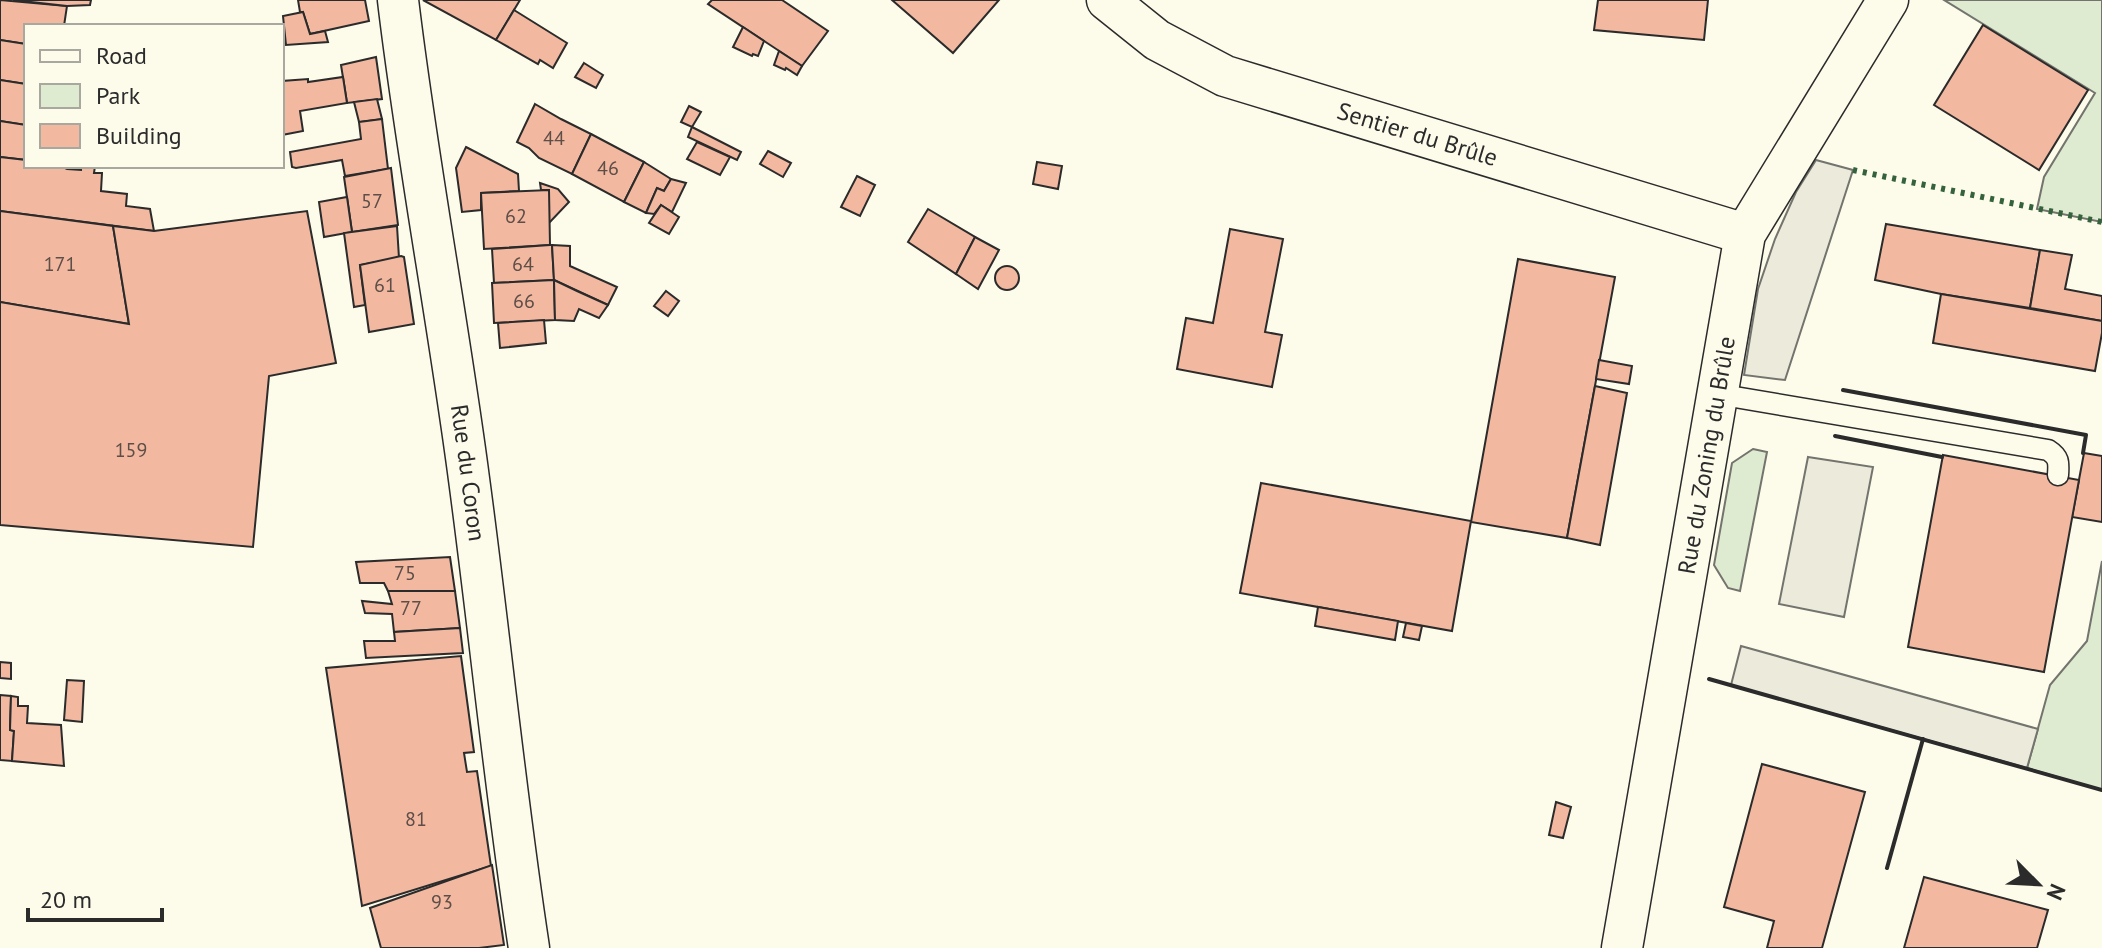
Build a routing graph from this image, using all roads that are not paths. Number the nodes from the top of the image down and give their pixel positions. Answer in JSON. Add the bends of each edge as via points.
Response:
{"nodes":[{"id":1,"x":398,"y":0,"type":"edge"},
{"id":2,"x":1107,"y":0,"type":"edge"},
{"id":3,"x":1888,"y":0,"type":"edge"},
{"id":4,"x":1745,"y":234,"type":"junction"},
{"id":5,"x":1717,"y":394,"type":"junction"},
{"id":6,"x":2058,"y":475,"type":"dead end"},
{"id":7,"x":529,"y":948,"type":"edge"},
{"id":8,"x":1622,"y":948,"type":"edge"}],
"edges":[{"from":1,"to":7,"type":"street","name":"Rue du Coron","via":[[469,478]]},
{"from":2,"to":4,"type":"street","name":"Sentier du Brûle","via":[[1157,40],[1225,76]]},
{"from":3,"to":4,"type":"street","name":"Rue du Zoning du Brûle"},
{"from":4,"to":5,"type":"street","name":"Rue du Zoning du Brûle"},
{"from":5,"to":6,"type":"lane","via":[[2048,450],[2059,462]]},
{"from":5,"to":8,"type":"street","name":"Rue du Zoning du Brûle"}]}
